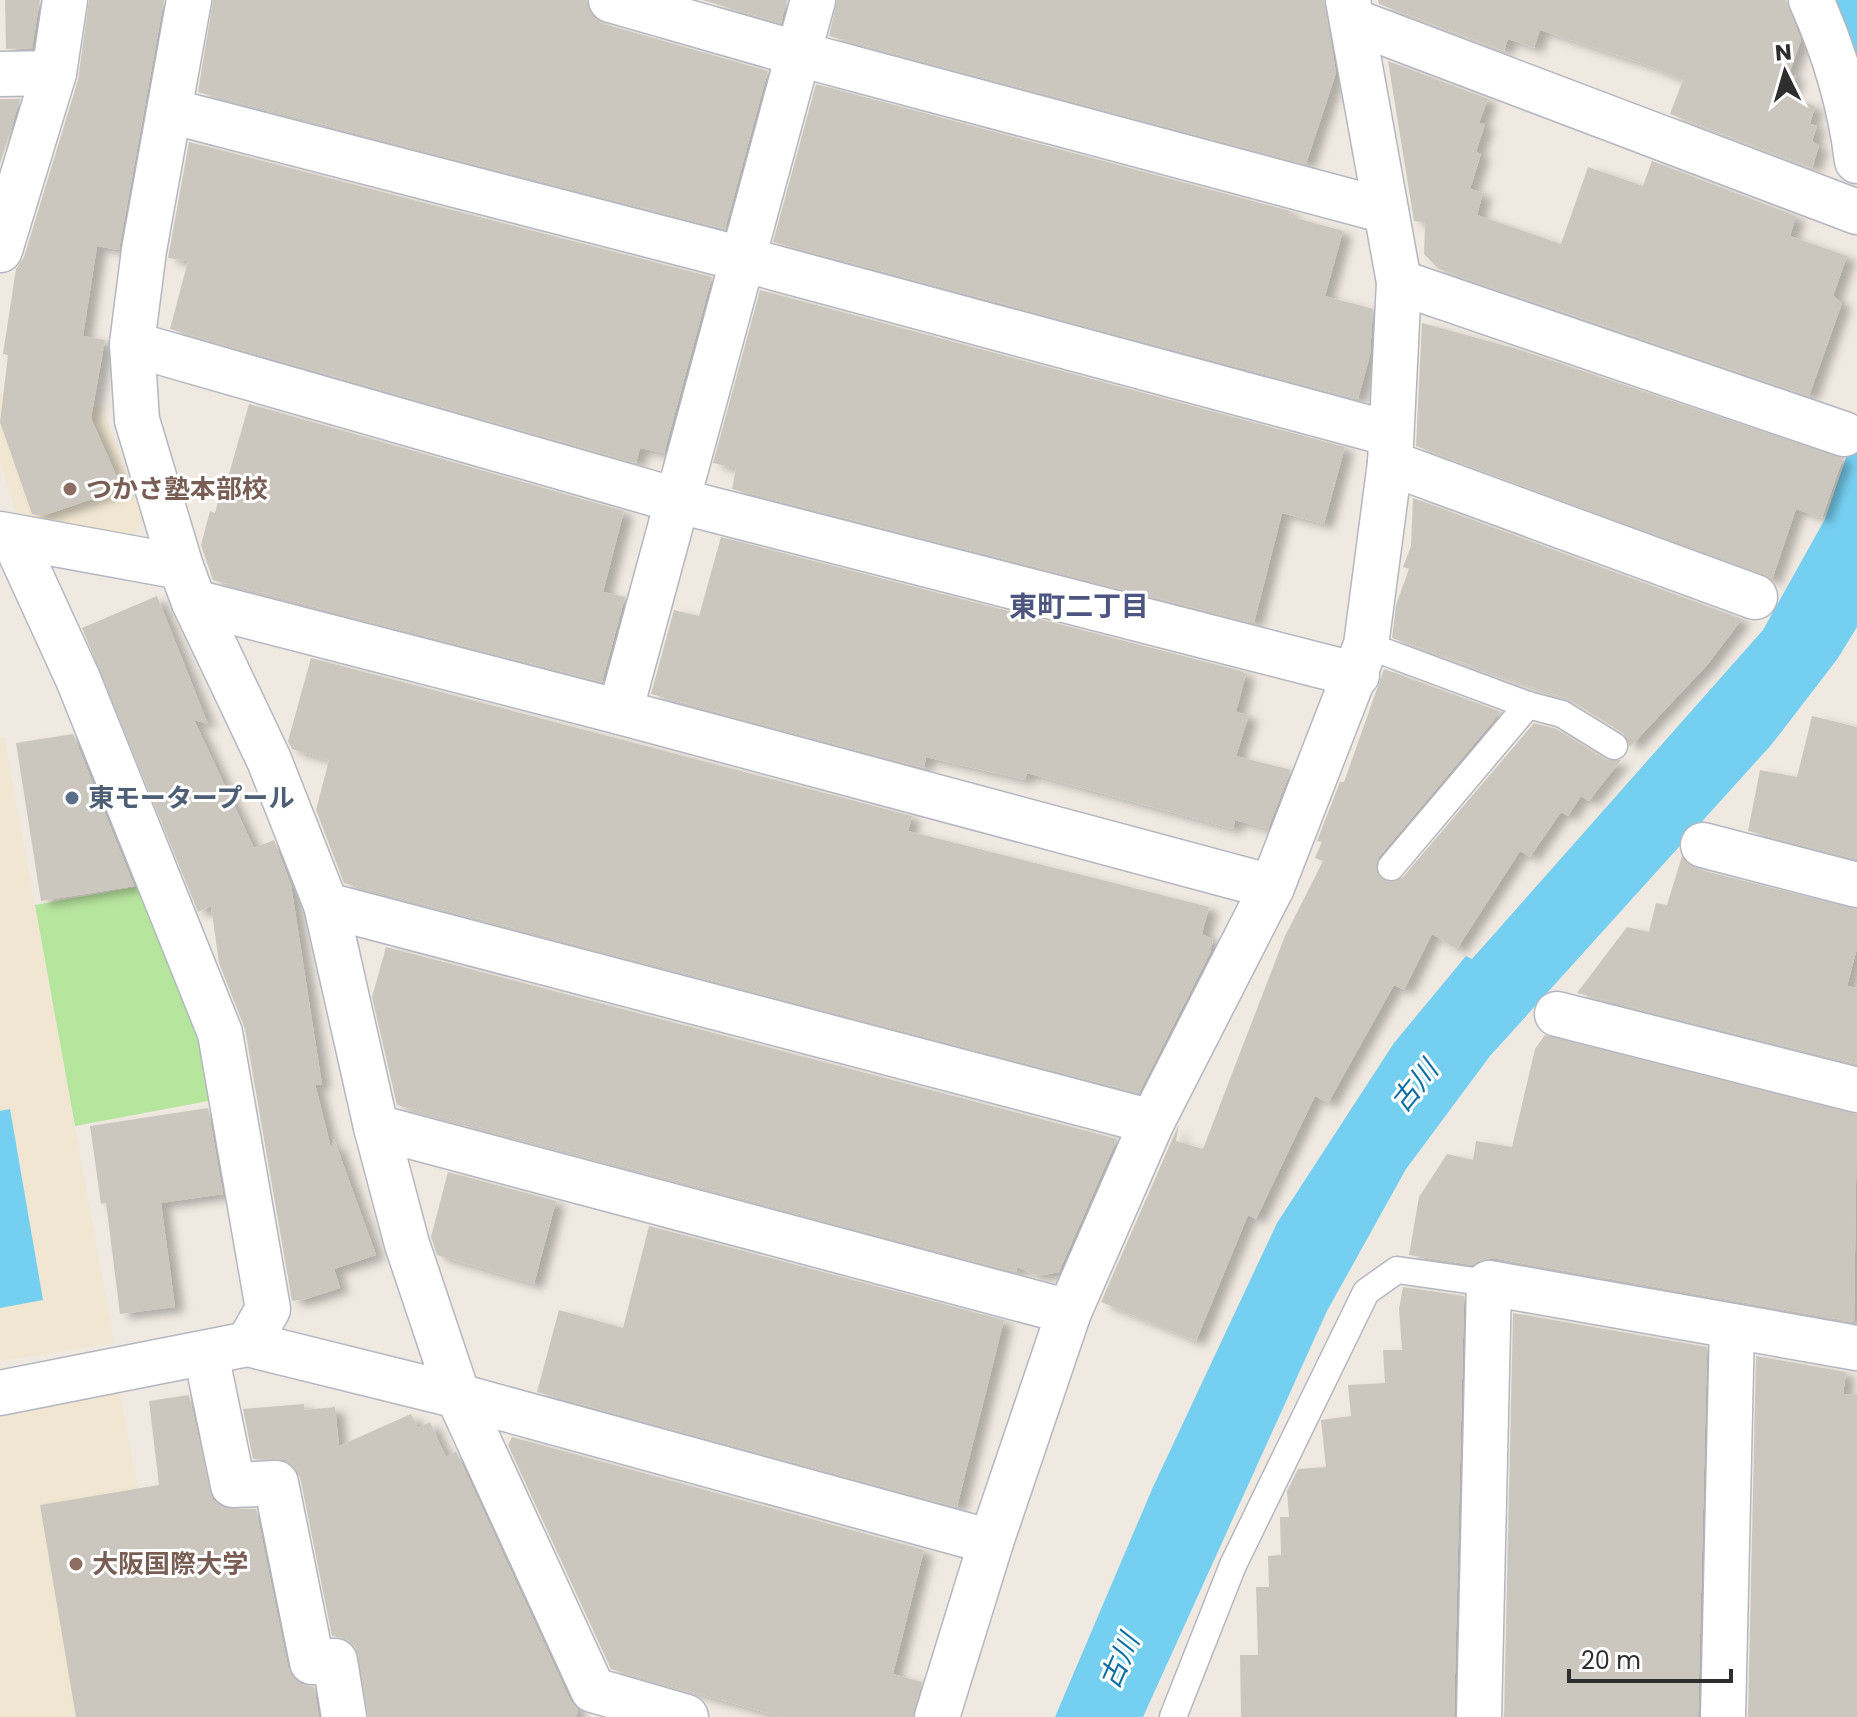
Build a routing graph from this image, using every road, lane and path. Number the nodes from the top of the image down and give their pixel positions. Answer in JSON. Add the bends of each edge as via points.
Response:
{"nodes":[{"id":1,"x":65,"y":0,"type":"edge"},
{"id":2,"x":189,"y":0,"type":"edge"},
{"id":3,"x":611,"y":0,"type":"edge"},
{"id":4,"x":813,"y":0,"type":"edge"},
{"id":5,"x":1811,"y":0,"type":"edge"},
{"id":6,"x":1351,"y":11,"type":"edge"},
{"id":7,"x":799,"y":54,"type":"junction"},
{"id":8,"x":54,"y":73,"type":"junction"},
{"id":9,"x":0,"y":74,"type":"edge"},
{"id":10,"x":170,"y":111,"type":"junction"},
{"id":11,"x":1857,"y":161,"type":"edge"},
{"id":12,"x":1386,"y":211,"type":"junction"},
{"id":13,"x":1857,"y":212,"type":"edge"},
{"id":14,"x":0,"y":250,"type":"edge"},
{"id":15,"x":742,"y":259,"type":"junction"},
{"id":16,"x":1399,"y":282,"type":"junction"},
{"id":17,"x":132,"y":344,"type":"junction"},
{"id":18,"x":1844,"y":434,"type":"dead end"},
{"id":19,"x":1391,"y":448,"type":"junction"},
{"id":20,"x":679,"y":501,"type":"junction"},
{"id":21,"x":6,"y":535,"type":"edge"},
{"id":22,"x":188,"y":585,"type":"junction"},
{"id":23,"x":1755,"y":597,"type":"dead end"},
{"id":24,"x":1362,"y":660,"type":"junction"},
{"id":25,"x":1528,"y":705,"type":"junction"},
{"id":26,"x":620,"y":712,"type":"junction"},
{"id":27,"x":1614,"y":746,"type":"dead end"},
{"id":28,"x":1703,"y":845,"type":"dead end"},
{"id":29,"x":1391,"y":867,"type":"dead end"},
{"id":30,"x":1857,"y":885,"type":"edge"},
{"id":31,"x":1272,"y":887,"type":"junction"},
{"id":32,"x":326,"y":905,"type":"junction"},
{"id":33,"x":1557,"y":1014,"type":"dead end"},
{"id":34,"x":1857,"y":1090,"type":"edge"},
{"id":35,"x":1152,"y":1122,"type":"junction"},
{"id":36,"x":376,"y":1127,"type":"junction"},
{"id":37,"x":1489,"y":1283,"type":"junction"},
{"id":38,"x":1069,"y":1312,"type":"junction"},
{"id":39,"x":1732,"y":1326,"type":"junction"},
{"id":40,"x":248,"y":1344,"type":"junction"},
{"id":41,"x":1857,"y":1348,"type":"edge"},
{"id":42,"x":206,"y":1354,"type":"junction"},
{"id":43,"x":0,"y":1393,"type":"edge"},
{"id":44,"x":458,"y":1396,"type":"junction"},
{"id":45,"x":991,"y":1542,"type":"junction"},
{"id":46,"x":344,"y":1717,"type":"edge"},
{"id":47,"x":686,"y":1717,"type":"edge"},
{"id":48,"x":937,"y":1717,"type":"edge"},
{"id":49,"x":1173,"y":1717,"type":"edge"},
{"id":50,"x":1479,"y":1717,"type":"edge"},
{"id":51,"x":1723,"y":1717,"type":"edge"}],
"edges":[{"from":1,"to":8,"type":"street"},
{"from":2,"to":10,"type":"street"},
{"from":3,"to":7,"type":"street"},
{"from":4,"to":7,"type":"street"},
{"from":5,"to":11,"type":"street","via":[[1851,111]]},
{"from":6,"to":12,"type":"street"},
{"from":6,"to":13,"type":"street"},
{"from":7,"to":12,"type":"street"},
{"from":7,"to":15,"type":"street"},
{"from":8,"to":9,"type":"street"},
{"from":8,"to":14,"type":"street"},
{"from":10,"to":15,"type":"street"},
{"from":10,"to":17,"type":"street"},
{"from":12,"to":16,"type":"street"},
{"from":15,"to":19,"type":"street"},
{"from":15,"to":20,"type":"street"},
{"from":16,"to":18,"type":"street"},
{"from":16,"to":19,"type":"street"},
{"from":17,"to":20,"type":"street"},
{"from":17,"to":22,"type":"street","via":[[137,420]]},
{"from":19,"to":23,"type":"street"},
{"from":19,"to":24,"type":"street"},
{"from":20,"to":24,"type":"street"},
{"from":20,"to":26,"type":"street"},
{"from":21,"to":22,"type":"street"},
{"from":21,"to":40,"type":"street","via":[[78,679],[220,1033],[268,1309]]},
{"from":22,"to":26,"type":"street"},
{"from":22,"to":32,"type":"street","via":[[269,760]]},
{"from":24,"to":25,"type":"lane"},
{"from":24,"to":31,"type":"street"},
{"from":25,"to":27,"type":"lane","via":[[1562,714]]},
{"from":25,"to":29,"type":"lane"},
{"from":26,"to":31,"type":"street"},
{"from":28,"to":30,"type":"street"},
{"from":31,"to":35,"type":"street"},
{"from":32,"to":35,"type":"street"},
{"from":32,"to":36,"type":"street"},
{"from":33,"to":34,"type":"street"},
{"from":35,"to":38,"type":"street"},
{"from":36,"to":38,"type":"street"},
{"from":36,"to":44,"type":"street","via":[[407,1244]]},
{"from":37,"to":39,"type":"street"},
{"from":37,"to":49,"type":"lane","via":[[1397,1270],[1366,1292],[1233,1565]]},
{"from":37,"to":50,"type":"street"},
{"from":38,"to":45,"type":"street"},
{"from":39,"to":41,"type":"street"},
{"from":39,"to":51,"type":"street"},
{"from":40,"to":42,"type":"street"},
{"from":40,"to":44,"type":"street"},
{"from":42,"to":43,"type":"street"},
{"from":42,"to":46,"type":"street","via":[[233,1485],[276,1483],[312,1662],[335,1661]]},
{"from":44,"to":45,"type":"street"},
{"from":44,"to":47,"type":"street","via":[[593,1690]]},
{"from":45,"to":48,"type":"street"}]}
